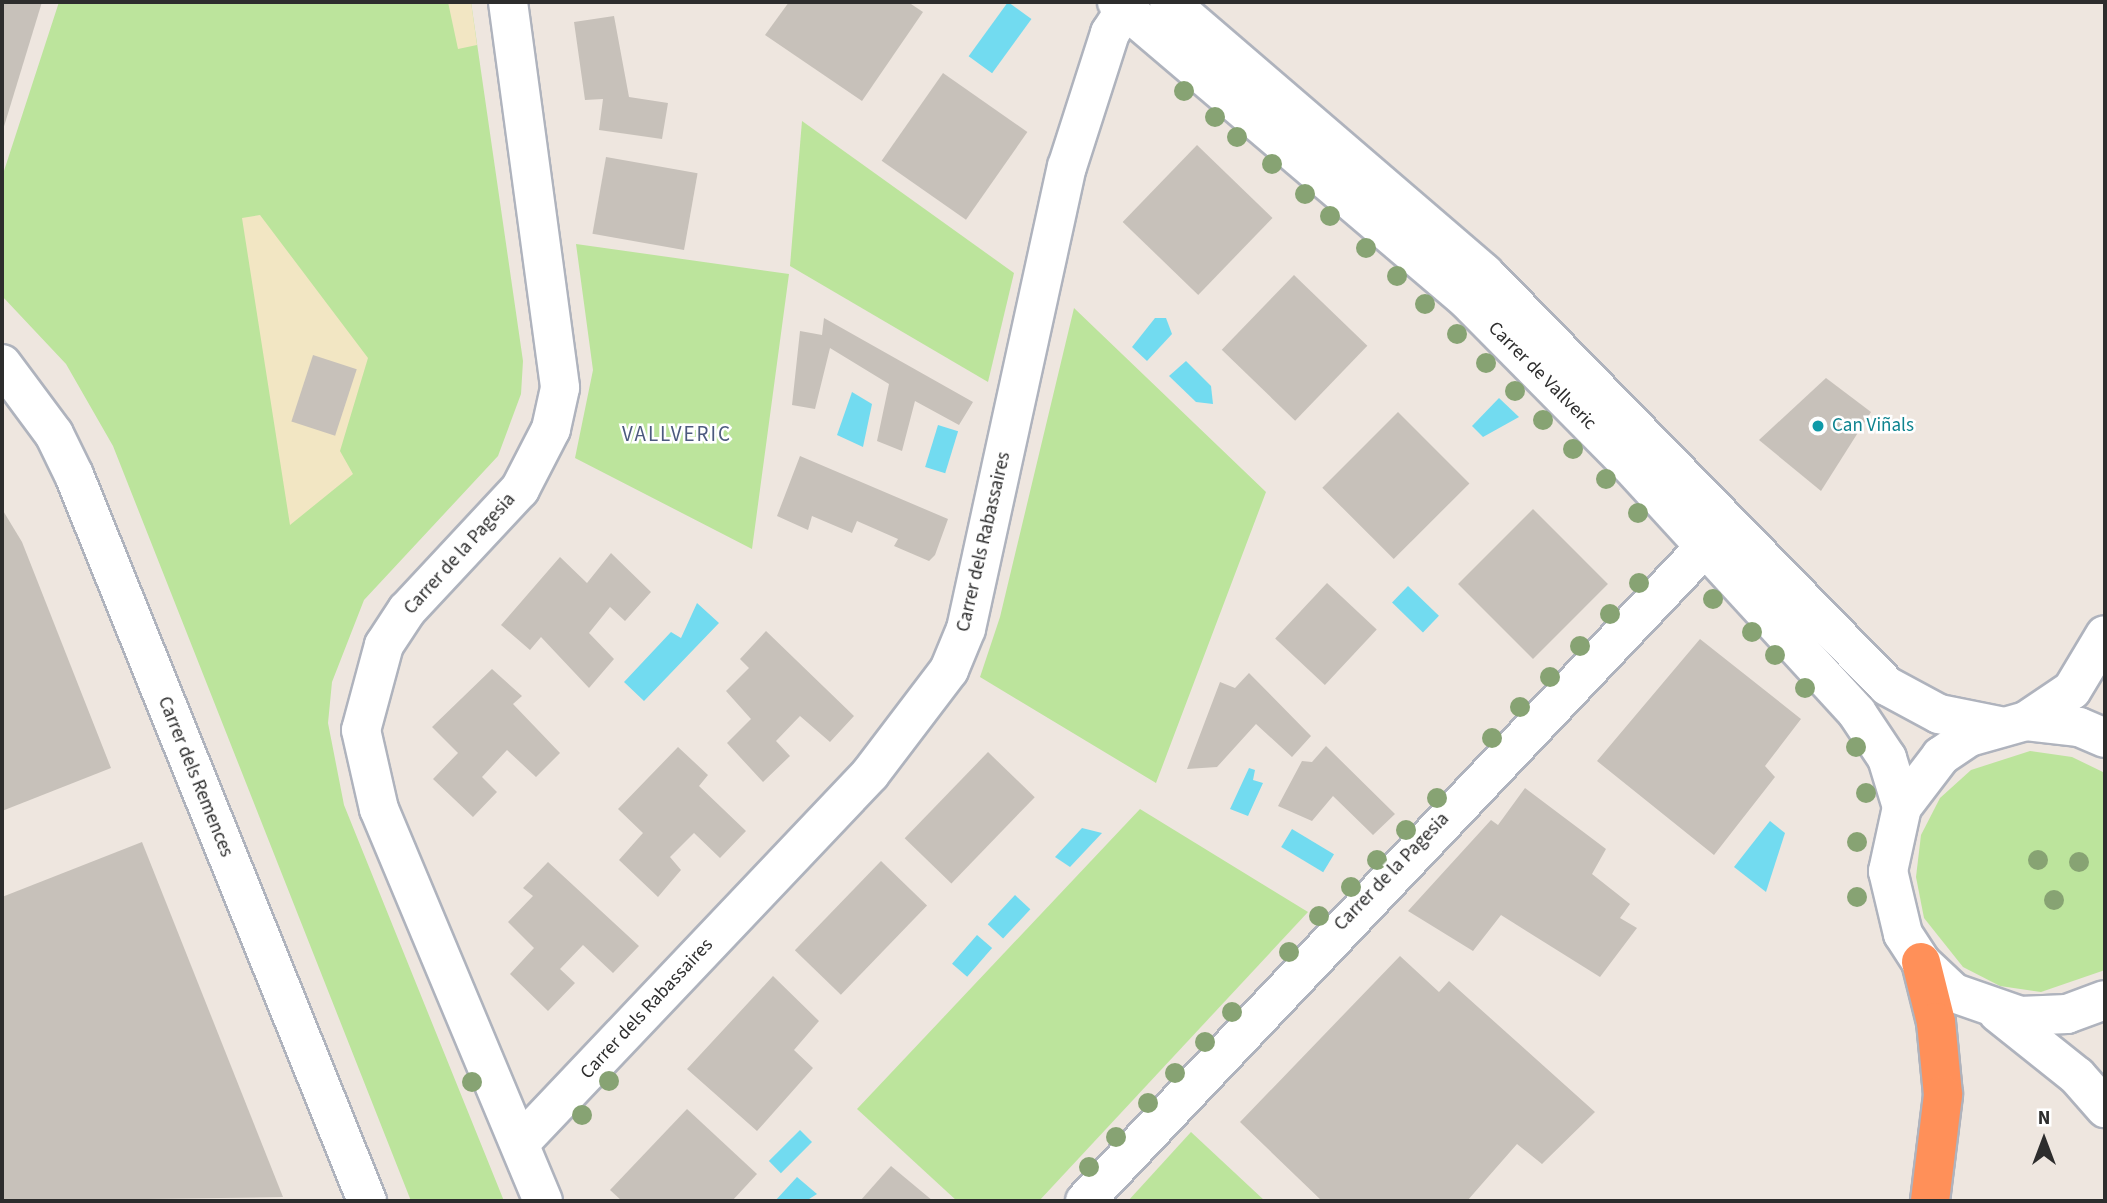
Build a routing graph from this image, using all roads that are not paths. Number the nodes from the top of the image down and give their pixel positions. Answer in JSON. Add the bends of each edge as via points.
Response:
{"nodes":[{"id":1,"x":508,"y":2,"type":"edge"},
{"id":2,"x":1169,"y":2,"type":"edge"},
{"id":3,"x":1124,"y":4,"type":"edge"},
{"id":4,"x":2,"y":364,"type":"edge"},
{"id":5,"x":1704,"y":548,"type":"junction"},
{"id":6,"x":2105,"y":635,"type":"edge"},
{"id":7,"x":2012,"y":724,"type":"junction"},
{"id":8,"x":2105,"y":738,"type":"edge"},
{"id":9,"x":1902,"y":807,"type":"junction"},
{"id":10,"x":1920,"y":962,"type":"junction"},
{"id":11,"x":2105,"y":1000,"type":"edge"},
{"id":12,"x":1996,"y":1012,"type":"junction"},
{"id":13,"x":2105,"y":1108,"type":"edge"},
{"id":14,"x":520,"y":1143,"type":"junction"},
{"id":15,"x":367,"y":1201,"type":"edge"},
{"id":16,"x":542,"y":1201,"type":"edge"},
{"id":17,"x":1085,"y":1201,"type":"edge"},
{"id":18,"x":1930,"y":1201,"type":"edge"}],
"edges":[{"from":1,"to":14,"type":"street","name":"Carrer de la Pagesia","via":[[559,388],[547,439],[520,489],[407,610],[384,645],[361,730],[379,809]]},
{"from":2,"to":7,"type":"street","name":"Carrer de Vallveric","via":[[1485,273],[1887,686],[1939,714]]},
{"from":3,"to":5,"type":"street","name":"Carrer de Vallveric","via":[[1466,299]]},
{"from":3,"to":14,"type":"street","name":"Carrer dels Rabassaires","via":[[1110,33],[1067,167],[966,629],[949,670],[870,774]]},
{"from":4,"to":15,"type":"street","name":"Carrer dels Remences","via":[[54,434],[74,475]]},
{"from":5,"to":9,"type":"street","name":"Carrer de Vallveric","via":[[1876,738]]},
{"from":5,"to":17,"type":"street","name":"Carrer de la Pagesia"},
{"from":6,"to":7,"type":"street","via":[[2072,690]]},
{"from":7,"to":8,"type":"street","name":"Carrer de Vallveric","via":[[2078,727]]},
{"from":7,"to":9,"type":"street","via":[[1941,755]]},
{"from":9,"to":10,"type":"street","via":[[1891,838],[1889,881],[1903,934]]},
{"from":10,"to":12,"type":"street","via":[[1955,993]]},
{"from":10,"to":18,"type":"highway","via":[[1936,1022],[1942,1095]]},
{"from":11,"to":12,"type":"street","via":[[2044,1017]]},
{"from":12,"to":13,"type":"street","via":[[2077,1076]]},
{"from":14,"to":16,"type":"street","name":"Carrer de la Pagesia"}]}
